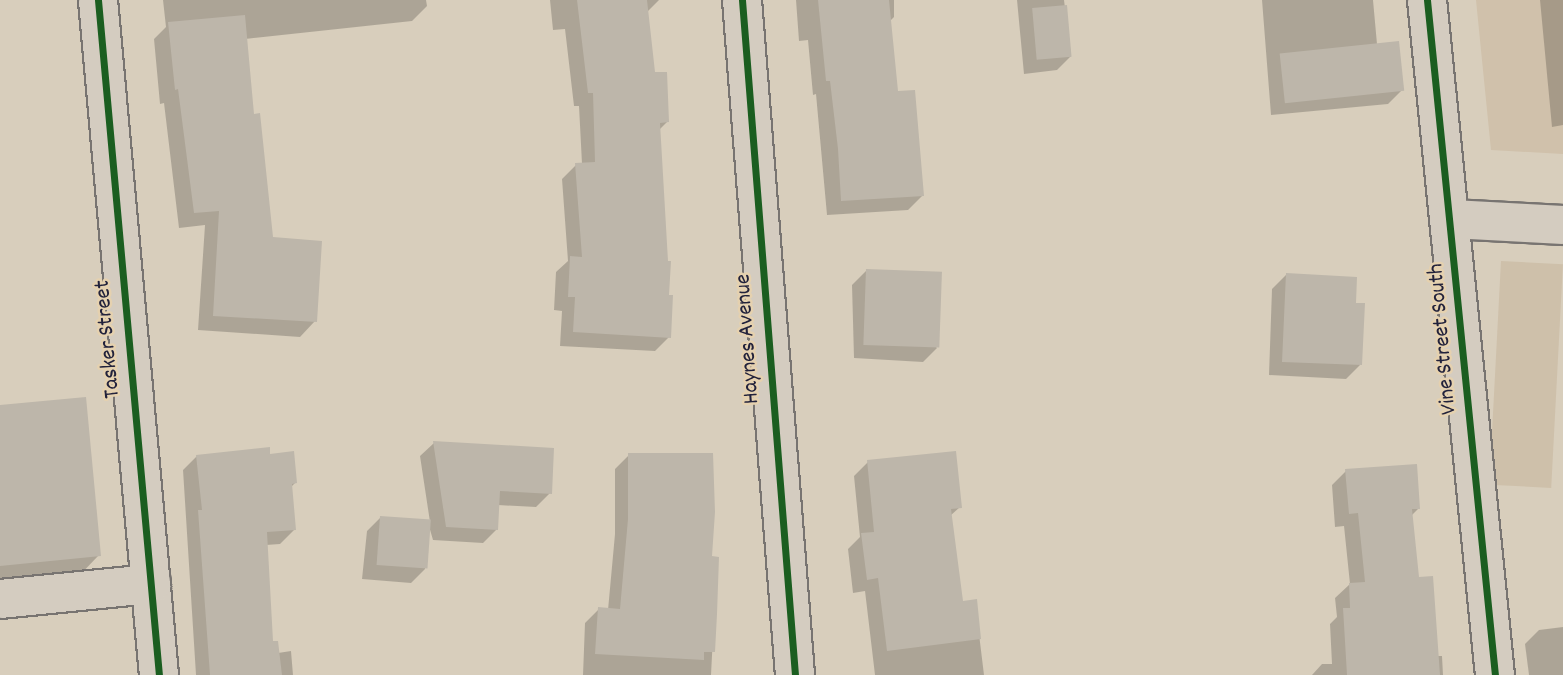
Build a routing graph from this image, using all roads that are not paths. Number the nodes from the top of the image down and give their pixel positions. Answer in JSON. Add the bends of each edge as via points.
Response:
{"nodes":[{"id":1,"x":97,"y":0,"type":"edge"},
{"id":2,"x":742,"y":0,"type":"edge"},
{"id":3,"x":1427,"y":0,"type":"edge"},
{"id":4,"x":1452,"y":219,"type":"junction"},
{"id":5,"x":1563,"y":225,"type":"edge"},
{"id":6,"x":150,"y":584,"type":"junction"},
{"id":7,"x":0,"y":599,"type":"edge"},
{"id":8,"x":159,"y":675,"type":"edge"},
{"id":9,"x":795,"y":675,"type":"edge"},
{"id":10,"x":1495,"y":675,"type":"edge"}],
"edges":[{"from":1,"to":6,"type":"street","name":"Tasker Street"},
{"from":2,"to":9,"type":"street","name":"Haynes Avenue"},
{"from":3,"to":4,"type":"street","name":"Vine Street South"},
{"from":4,"to":5,"type":"street"},
{"from":4,"to":10,"type":"street","name":"Vine Street South"},
{"from":6,"to":7,"type":"street"},
{"from":6,"to":8,"type":"street","name":"Tasker Street"}]}
